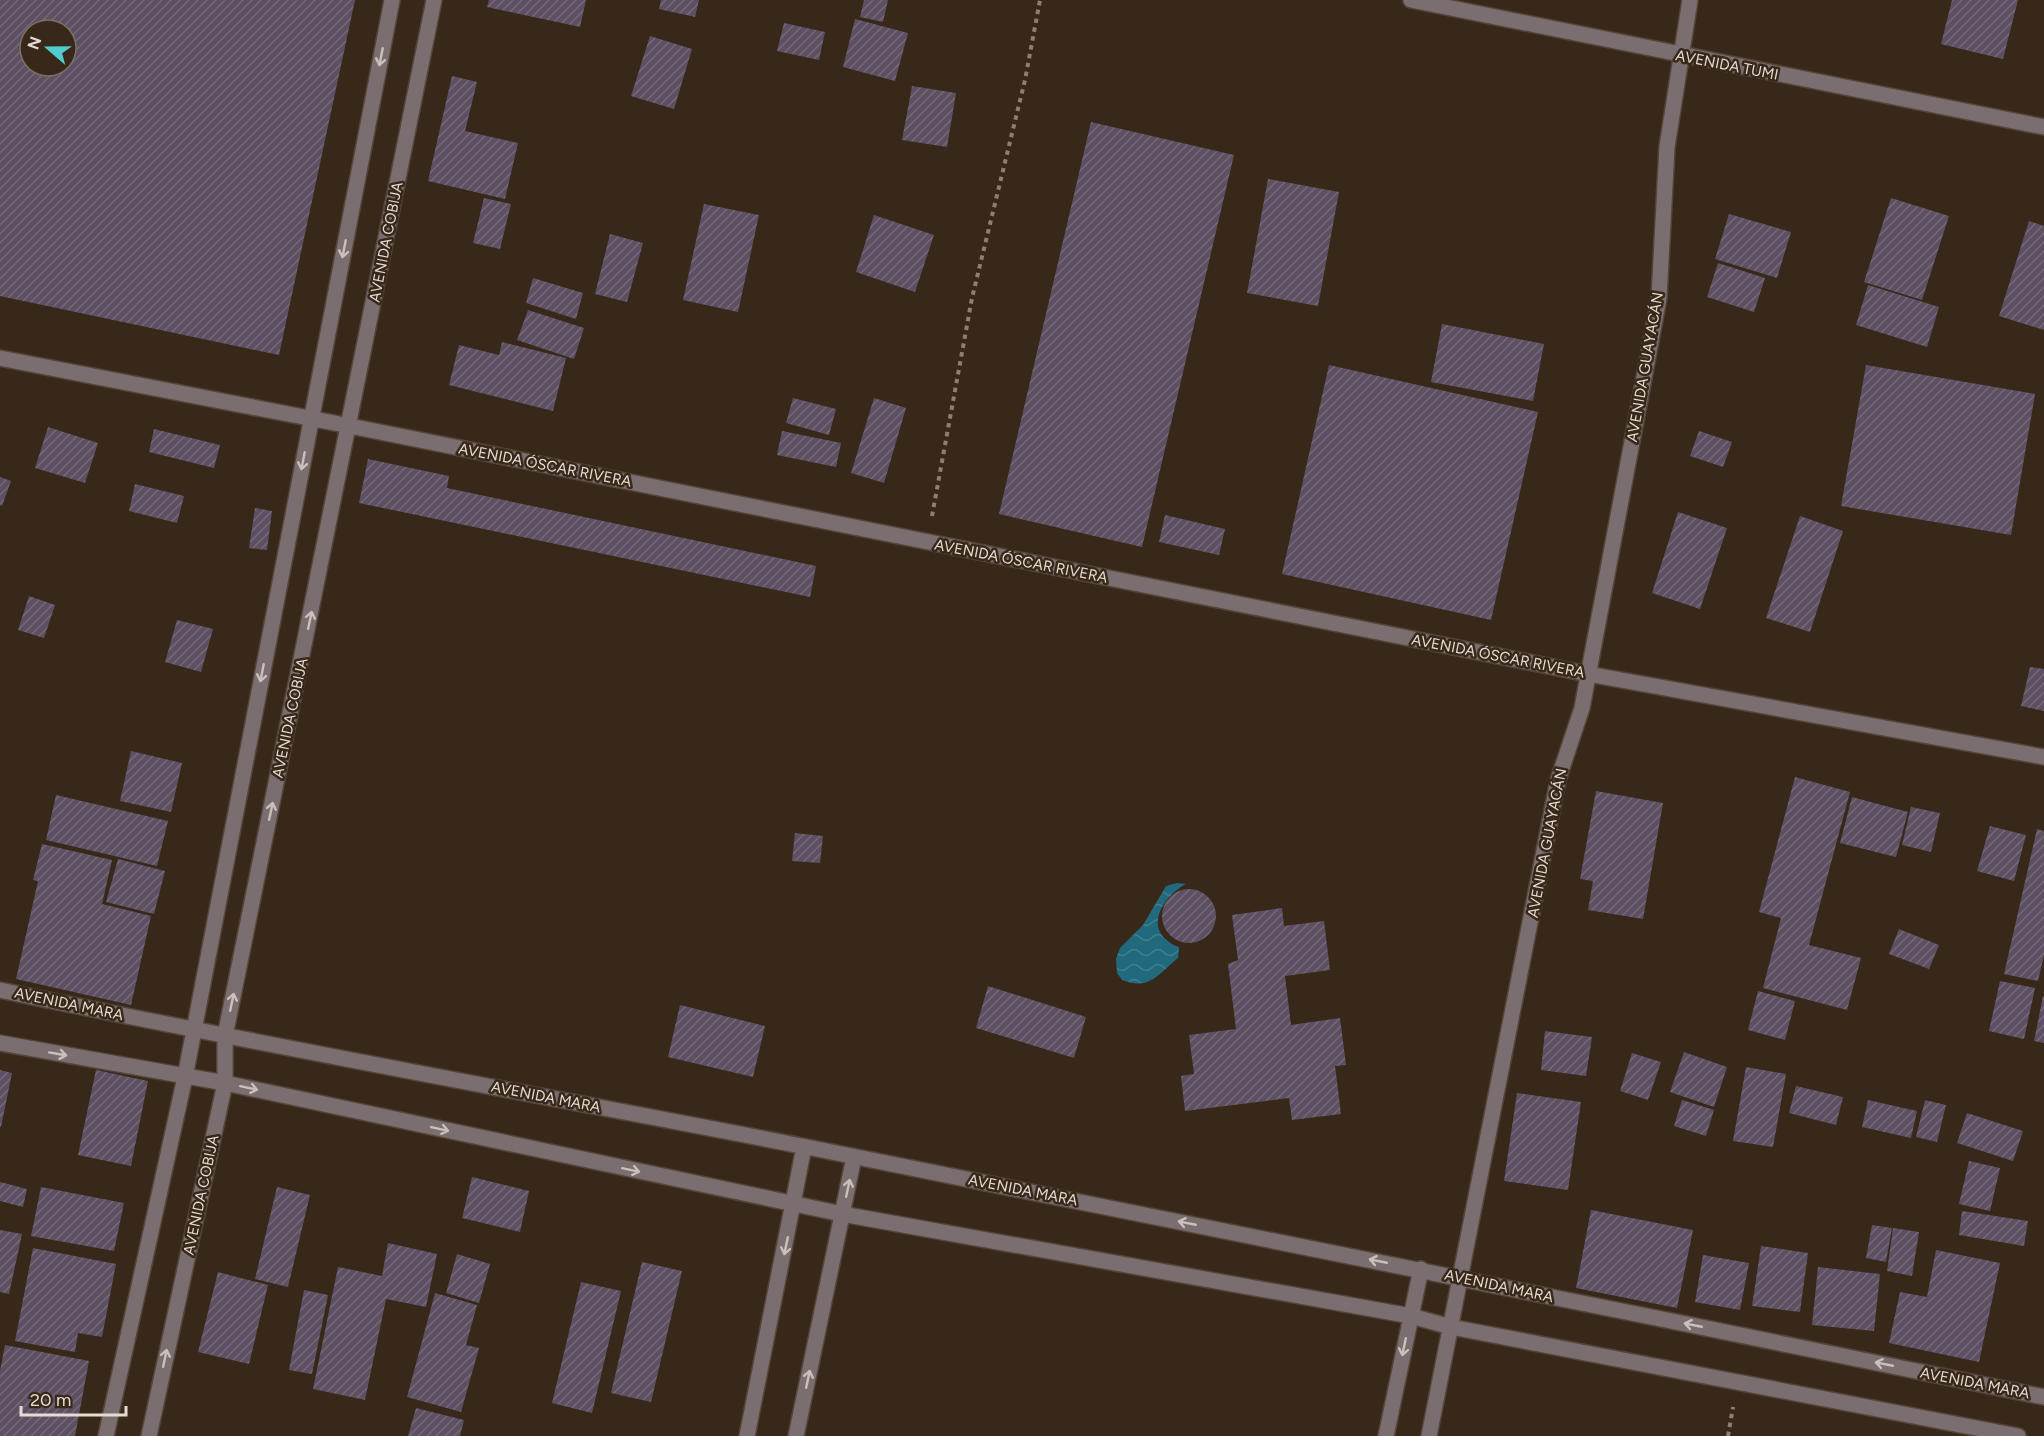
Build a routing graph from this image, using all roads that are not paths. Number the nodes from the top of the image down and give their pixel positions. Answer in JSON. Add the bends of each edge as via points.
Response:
{"nodes":[{"id":1,"x":392,"y":0,"type":"edge"},
{"id":2,"x":434,"y":0,"type":"edge"},
{"id":3,"x":1412,"y":0,"type":"edge"},
{"id":4,"x":1690,"y":0,"type":"edge"},
{"id":5,"x":1680,"y":56,"type":"junction"},
{"id":6,"x":2044,"y":127,"type":"edge"},
{"id":7,"x":0,"y":358,"type":"edge"},
{"id":8,"x":311,"y":420,"type":"junction"},
{"id":9,"x":350,"y":426,"type":"junction"},
{"id":10,"x":1588,"y":674,"type":"junction"},
{"id":11,"x":2044,"y":757,"type":"edge"},
{"id":12,"x":0,"y":990,"type":"edge"},
{"id":13,"x":192,"y":1030,"type":"junction"},
{"id":14,"x":225,"y":1036,"type":"junction"},
{"id":15,"x":0,"y":1043,"type":"edge"},
{"id":16,"x":185,"y":1077,"type":"junction"},
{"id":17,"x":225,"y":1083,"type":"junction"},
{"id":18,"x":804,"y":1147,"type":"junction"},
{"id":19,"x":854,"y":1157,"type":"junction"},
{"id":20,"x":795,"y":1204,"type":"junction"},
{"id":21,"x":842,"y":1214,"type":"junction"},
{"id":22,"x":1421,"y":1269,"type":"junction"},
{"id":23,"x":1461,"y":1278,"type":"junction"},
{"id":24,"x":1411,"y":1316,"type":"junction"},
{"id":25,"x":1451,"y":1327,"type":"junction"},
{"id":26,"x":2044,"y":1396,"type":"edge"},
{"id":27,"x":106,"y":1436,"type":"edge"},
{"id":28,"x":149,"y":1436,"type":"edge"},
{"id":29,"x":747,"y":1436,"type":"edge"},
{"id":30,"x":796,"y":1436,"type":"edge"},
{"id":31,"x":1386,"y":1436,"type":"edge"},
{"id":32,"x":1429,"y":1436,"type":"edge"},
{"id":33,"x":2018,"y":1436,"type":"edge"}],
"edges":[{"from":1,"to":8,"type":"street","one_way":true},
{"from":2,"to":9,"type":"street","name":"AVENIDA COBIJA"},
{"from":3,"to":5,"type":"street","name":"AVENIDA TUMI"},
{"from":4,"to":5,"type":"street","name":"AVENIDA GUAYACÁN"},
{"from":5,"to":6,"type":"street","name":"AVENIDA TUMI"},
{"from":5,"to":10,"type":"street","name":"AVENIDA GUAYACÁN","via":[[1667,147],[1659,298]]},
{"from":7,"to":8,"type":"street","name":"AVENIDA ÓSCAR RIVERA"},
{"from":8,"to":9,"type":"street","name":"AVENIDA ÓSCAR RIVERA"},
{"from":8,"to":13,"type":"street","one_way":true},
{"from":9,"to":10,"type":"street","name":"AVENIDA ÓSCAR RIVERA"},
{"from":14,"to":9,"type":"street","name":"AVENIDA COBIJA","one_way":true},
{"from":10,"to":11,"type":"street","name":"AVENIDA ÓSCAR RIVERA"},
{"from":10,"to":23,"type":"street","name":"AVENIDA GUAYACÁN","via":[[1582,708],[1558,780]]},
{"from":12,"to":13,"type":"street","name":"AVENIDA MARA"},
{"from":13,"to":14,"type":"street","name":"AVENIDA MARA"},
{"from":13,"to":16,"type":"street"},
{"from":14,"to":17,"type":"street","name":"AVENIDA COBIJA"},
{"from":14,"to":18,"type":"street","name":"AVENIDA MARA"},
{"from":15,"to":16,"type":"street","one_way":true},
{"from":16,"to":17,"type":"street"},
{"from":16,"to":27,"type":"street"},
{"from":17,"to":20,"type":"street","one_way":true},
{"from":28,"to":17,"type":"street","name":"AVENIDA COBIJA","one_way":true},
{"from":18,"to":19,"type":"street","name":"AVENIDA MARA"},
{"from":18,"to":20,"type":"street"},
{"from":21,"to":19,"type":"street","one_way":true},
{"from":22,"to":19,"type":"street","name":"AVENIDA MARA","one_way":true},
{"from":20,"to":21,"type":"street"},
{"from":20,"to":29,"type":"street","one_way":true},
{"from":21,"to":24,"type":"street"},
{"from":30,"to":21,"type":"street","one_way":true},
{"from":22,"to":23,"type":"street","name":"AVENIDA MARA"},
{"from":22,"to":24,"type":"street"},
{"from":23,"to":25,"type":"street","name":"AVENIDA GUAYACÁN"},
{"from":26,"to":23,"type":"street","name":"AVENIDA MARA","one_way":true},
{"from":24,"to":25,"type":"street"},
{"from":24,"to":31,"type":"street","one_way":true},
{"from":25,"to":32,"type":"street","name":"AVENIDA GUAYACÁN"},
{"from":25,"to":33,"type":"street"}]}
